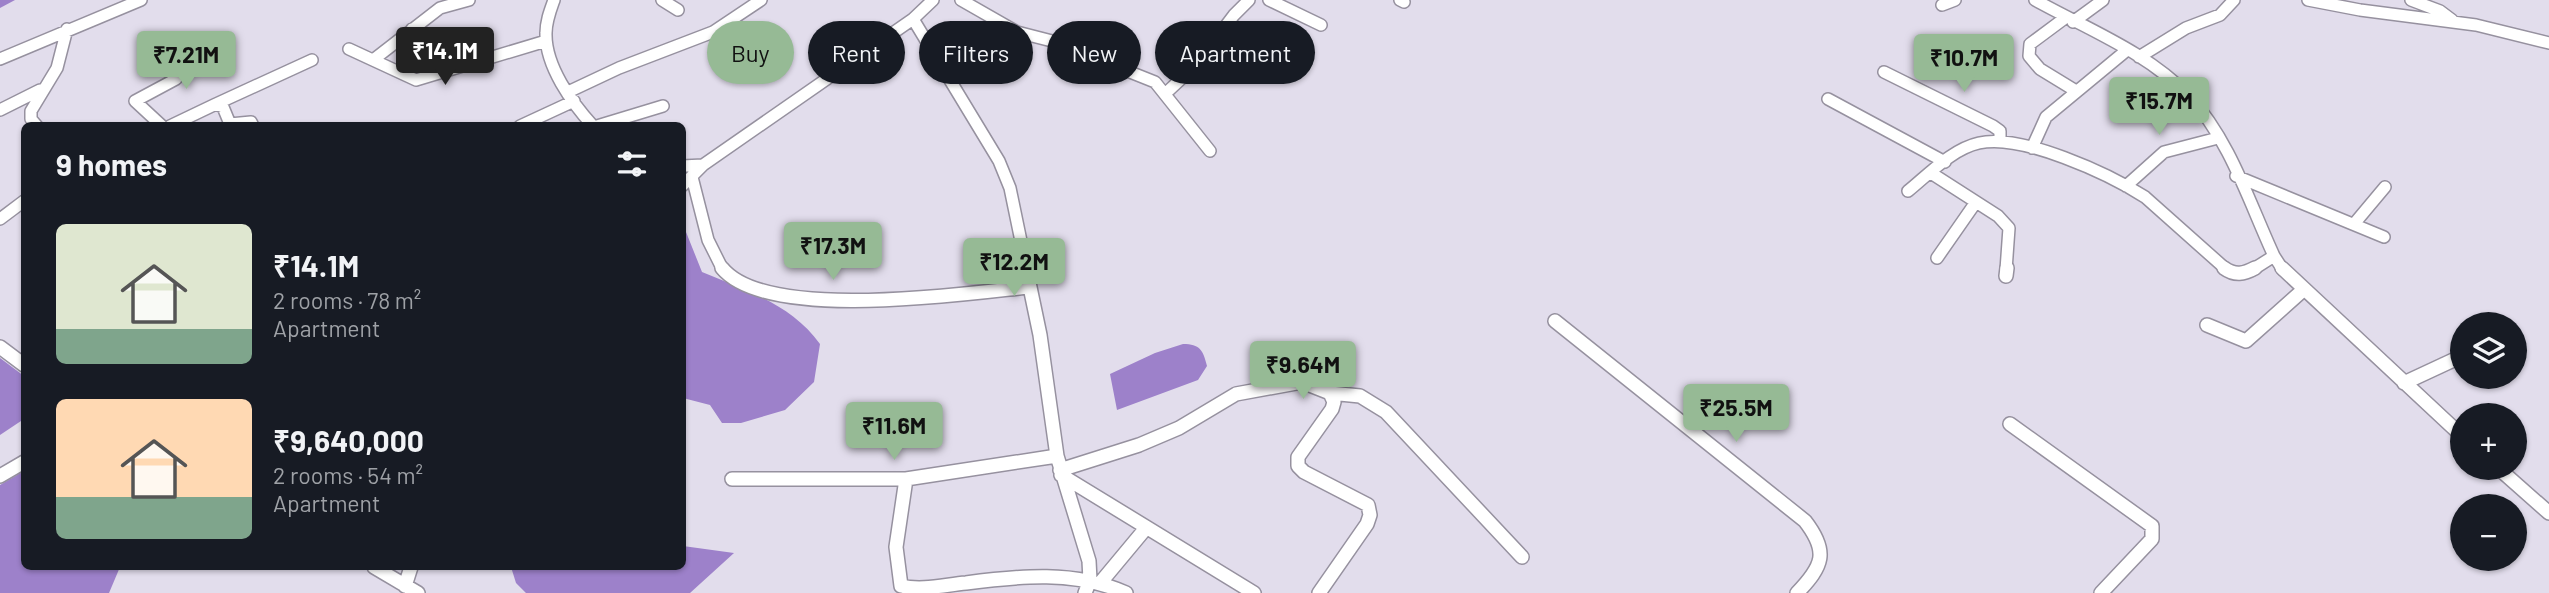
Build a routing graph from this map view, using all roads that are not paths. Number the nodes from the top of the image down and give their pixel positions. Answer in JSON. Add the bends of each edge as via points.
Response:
{"nodes":[{"id":1,"x":141,"y":0,"type":"edge"},
{"id":2,"x":469,"y":0,"type":"edge"},
{"id":3,"x":554,"y":0,"type":"edge"},
{"id":4,"x":662,"y":0,"type":"edge"},
{"id":5,"x":761,"y":0,"type":"edge"},
{"id":6,"x":933,"y":0,"type":"edge"},
{"id":7,"x":961,"y":0,"type":"edge"},
{"id":8,"x":1249,"y":0,"type":"edge"},
{"id":9,"x":1269,"y":0,"type":"edge"},
{"id":10,"x":1955,"y":0,"type":"edge"},
{"id":11,"x":2035,"y":0,"type":"edge"},
{"id":12,"x":2103,"y":0,"type":"edge"},
{"id":13,"x":2234,"y":0,"type":"edge"},
{"id":14,"x":2308,"y":0,"type":"edge"},
{"id":15,"x":2411,"y":0,"type":"edge"},
{"id":16,"x":2320,"y":2,"type":"edge"},
{"id":17,"x":125,"y":3,"type":"edge"},
{"id":18,"x":1942,"y":5,"type":"dead end"},
{"id":19,"x":678,"y":10,"type":"dead end"},
{"id":20,"x":913,"y":19,"type":"junction"},
{"id":21,"x":2069,"y":20,"type":"junction"},
{"id":22,"x":2452,"y":20,"type":"junction"},
{"id":23,"x":1321,"y":24,"type":"dead end"},
{"id":24,"x":67,"y":29,"type":"junction"},
{"id":25,"x":412,"y":29,"type":"junction"},
{"id":26,"x":547,"y":41,"type":"junction"},
{"id":27,"x":2549,"y":43,"type":"edge"},
{"id":28,"x":206,"y":49,"type":"dead end"},
{"id":29,"x":349,"y":49,"type":"dead end"},
{"id":30,"x":2127,"y":50,"type":"junction"},
{"id":31,"x":2140,"y":57,"type":"junction"},
{"id":32,"x":0,"y":59,"type":"edge"},
{"id":33,"x":312,"y":60,"type":"dead end"},
{"id":34,"x":373,"y":60,"type":"junction"},
{"id":35,"x":464,"y":64,"type":"junction"},
{"id":36,"x":1884,"y":72,"type":"dead end"},
{"id":37,"x":46,"y":87,"type":"junction"},
{"id":38,"x":2076,"y":91,"type":"junction"},
{"id":39,"x":1166,"y":93,"type":"junction"},
{"id":40,"x":571,"y":97,"type":"junction"},
{"id":41,"x":1828,"y":99,"type":"dead end"},
{"id":42,"x":216,"y":103,"type":"junction"},
{"id":43,"x":663,"y":106,"type":"dead end"},
{"id":44,"x":0,"y":110,"type":"edge"},
{"id":45,"x":34,"y":122,"type":"edge"},
{"id":46,"x":158,"y":122,"type":"edge"},
{"id":47,"x":178,"y":122,"type":"edge"},
{"id":48,"x":229,"y":122,"type":"edge"},
{"id":49,"x":527,"y":122,"type":"edge"},
{"id":50,"x":592,"y":122,"type":"edge"},
{"id":51,"x":609,"y":122,"type":"edge"},
{"id":52,"x":2218,"y":138,"type":"junction"},
{"id":53,"x":2000,"y":141,"type":"junction"},
{"id":54,"x":2032,"y":148,"type":"junction"},
{"id":55,"x":1210,"y":152,"type":"dead end"},
{"id":56,"x":1945,"y":162,"type":"junction"},
{"id":57,"x":703,"y":165,"type":"junction"},
{"id":58,"x":686,"y":166,"type":"edge"},
{"id":59,"x":1931,"y":173,"type":"junction"},
{"id":60,"x":2236,"y":176,"type":"junction"},
{"id":61,"x":692,"y":177,"type":"junction"},
{"id":62,"x":686,"y":182,"type":"edge"},
{"id":63,"x":2126,"y":186,"type":"junction"},
{"id":64,"x":2385,"y":187,"type":"dead end"},
{"id":65,"x":1908,"y":191,"type":"dead end"},
{"id":66,"x":1976,"y":202,"type":"junction"},
{"id":67,"x":21,"y":203,"type":"edge"},
{"id":68,"x":0,"y":219,"type":"edge"},
{"id":69,"x":2354,"y":224,"type":"junction"},
{"id":70,"x":2384,"y":237,"type":"dead end"},
{"id":71,"x":2274,"y":256,"type":"junction"},
{"id":72,"x":1937,"y":258,"type":"dead end"},
{"id":73,"x":2007,"y":276,"type":"dead end"},
{"id":74,"x":1028,"y":287,"type":"junction"},
{"id":75,"x":2302,"y":291,"type":"junction"},
{"id":76,"x":1555,"y":321,"type":"dead end"},
{"id":77,"x":2207,"y":325,"type":"dead end"},
{"id":78,"x":0,"y":346,"type":"edge"},
{"id":79,"x":2450,"y":362,"type":"edge"},
{"id":80,"x":21,"y":363,"type":"edge"},
{"id":81,"x":2404,"y":383,"type":"junction"},
{"id":82,"x":1330,"y":393,"type":"junction"},
{"id":83,"x":2010,"y":424,"type":"dead end"},
{"id":84,"x":2450,"y":425,"type":"edge"},
{"id":85,"x":21,"y":463,"type":"edge"},
{"id":86,"x":1059,"y":467,"type":"junction"},
{"id":87,"x":0,"y":476,"type":"edge"},
{"id":88,"x":733,"y":479,"type":"dead end"},
{"id":89,"x":906,"y":479,"type":"junction"},
{"id":90,"x":2512,"y":480,"type":"edge"},
{"id":91,"x":2549,"y":513,"type":"edge"},
{"id":92,"x":1146,"y":528,"type":"junction"},
{"id":93,"x":1522,"y":557,"type":"dead end"},
{"id":94,"x":379,"y":570,"type":"edge"},
{"id":95,"x":411,"y":570,"type":"edge"},
{"id":96,"x":1092,"y":585,"type":"edge"},
{"id":97,"x":412,"y":590,"type":"edge"},
{"id":98,"x":1126,"y":593,"type":"edge"},
{"id":99,"x":1254,"y":593,"type":"edge"},
{"id":100,"x":1319,"y":593,"type":"edge"},
{"id":101,"x":1797,"y":593,"type":"edge"},
{"id":102,"x":2102,"y":593,"type":"edge"}],
"edges":[{"from":1,"to":17,"type":"street"},
{"from":2,"to":25,"type":"street","via":[[440,8]]},
{"from":3,"to":26,"type":"street"},
{"from":4,"to":19,"type":"street"},
{"from":5,"to":40,"type":"street","via":[[689,45],[624,66]]},
{"from":6,"to":20,"type":"street"},
{"from":7,"to":39,"type":"street","via":[[1017,33],[1052,41],[1147,78]]},
{"from":8,"to":39,"type":"street","via":[[1196,65]]},
{"from":9,"to":23,"type":"street"},
{"from":10,"to":18,"type":"street"},
{"from":11,"to":21,"type":"street"},
{"from":12,"to":21,"type":"street"},
{"from":13,"to":31,"type":"street","via":[[2220,15],[2186,28]]},
{"from":14,"to":16,"type":"street"},
{"from":15,"to":22,"type":"street"},
{"from":16,"to":22,"type":"street"},
{"from":17,"to":24,"type":"street"},
{"from":20,"to":57,"type":"street"},
{"from":20,"to":74,"type":"street","via":[[1003,170],[1017,216]]},
{"from":21,"to":30,"type":"street"},
{"from":21,"to":38,"type":"street","via":[[2030,44],[2029,56],[2040,69]]},
{"from":22,"to":27,"type":"street"},
{"from":24,"to":32,"type":"street"},
{"from":24,"to":37,"type":"street","via":[[61,58]]},
{"from":25,"to":34,"type":"street"},
{"from":25,"to":35,"type":"street"},
{"from":26,"to":35,"type":"street"},
{"from":26,"to":40,"type":"street"},
{"from":28,"to":46,"type":"street","via":[[169,67],[176,79],[135,101]]},
{"from":29,"to":34,"type":"street"},
{"from":30,"to":31,"type":"street"},
{"from":30,"to":38,"type":"street"},
{"from":31,"to":52,"type":"street","via":[[2189,95]]},
{"from":33,"to":42,"type":"street"},
{"from":34,"to":35,"type":"street","via":[[416,80]]},
{"from":36,"to":53,"type":"street","via":[[1993,126],[2000,131]]},
{"from":37,"to":44,"type":"street"},
{"from":37,"to":45,"type":"street","via":[[31,111]]},
{"from":38,"to":54,"type":"street","via":[[2046,117]]},
{"from":39,"to":55,"type":"street"},
{"from":40,"to":49,"type":"street"},
{"from":40,"to":50,"type":"street"},
{"from":41,"to":56,"type":"street"},
{"from":42,"to":47,"type":"street"},
{"from":42,"to":48,"type":"street"},
{"from":43,"to":51,"type":"street"},
{"from":52,"to":60,"type":"street"},
{"from":52,"to":63,"type":"street","via":[[2164,152]]},
{"from":53,"to":54,"type":"street"},
{"from":53,"to":56,"type":"street","via":[[1978,143]]},
{"from":54,"to":63,"type":"street"},
{"from":56,"to":59,"type":"street"},
{"from":57,"to":58,"type":"street"},
{"from":57,"to":61,"type":"street"},
{"from":59,"to":65,"type":"street"},
{"from":59,"to":66,"type":"street"},
{"from":60,"to":69,"type":"street"},
{"from":60,"to":71,"type":"street"},
{"from":61,"to":62,"type":"street"},
{"from":61,"to":74,"type":"street","via":[[712,255],[723,271],[754,288],[809,298],[873,301]]},
{"from":63,"to":71,"type":"street","via":[[2230,272],[2245,274]]},
{"from":64,"to":69,"type":"street"},
{"from":66,"to":72,"type":"street"},
{"from":66,"to":73,"type":"street","via":[[2009,228]]},
{"from":67,"to":68,"type":"street"},
{"from":69,"to":70,"type":"street"},
{"from":71,"to":75,"type":"street"},
{"from":74,"to":86,"type":"street","via":[[1040,335]]},
{"from":75,"to":77,"type":"street","via":[[2246,341]]},
{"from":75,"to":81,"type":"street"},
{"from":76,"to":101,"type":"street","via":[[1805,521],[1818,536],[1822,551],[1812,579]]},
{"from":78,"to":80,"type":"street"},
{"from":79,"to":81,"type":"street"},
{"from":81,"to":84,"type":"street"},
{"from":82,"to":86,"type":"street","via":[[1302,382],[1236,394],[1180,428],[1139,445]]},
{"from":82,"to":93,"type":"street","via":[[1370,398],[1387,412]]},
{"from":82,"to":100,"type":"street","via":[[1332,409],[1303,447],[1298,466],[1359,498],[1370,515]]},
{"from":83,"to":102,"type":"street","via":[[2152,526],[2152,538]]},
{"from":85,"to":87,"type":"street"},
{"from":86,"to":89,"type":"street"},
{"from":86,"to":92,"type":"street"},
{"from":86,"to":96,"type":"street","via":[[1089,561]]},
{"from":88,"to":89,"type":"street"},
{"from":89,"to":96,"type":"street","via":[[898,527],[896,574],[901,586],[915,589],[1056,575]]},
{"from":90,"to":91,"type":"street"},
{"from":92,"to":96,"type":"street"},
{"from":92,"to":99,"type":"street"},
{"from":94,"to":97,"type":"street"},
{"from":95,"to":97,"type":"street"},
{"from":96,"to":98,"type":"street"}]}
